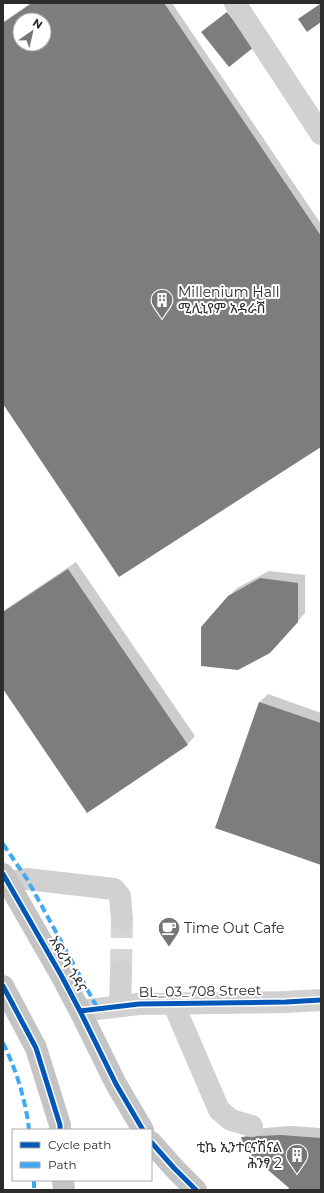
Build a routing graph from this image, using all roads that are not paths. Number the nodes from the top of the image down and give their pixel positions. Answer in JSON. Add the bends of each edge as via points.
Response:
{"nodes":[{"id":1,"x":235,"y":3,"type":"edge"},
{"id":2,"x":321,"y":134,"type":"edge"},
{"id":3,"x":6,"y":878,"type":"edge"},
{"id":4,"x":122,"y":919,"type":"tunnel mouth"},
{"id":5,"x":120,"y":971,"type":"tunnel mouth"},
{"id":6,"x":3,"y":986,"type":"edge"},
{"id":7,"x":321,"y":1000,"type":"edge"},
{"id":8,"x":173,"y":1003,"type":"junction"},
{"id":9,"x":120,"y":1006,"type":"junction"},
{"id":10,"x":80,"y":1011,"type":"junction"},
{"id":11,"x":252,"y":1126,"type":"dead end"},
{"id":12,"x":60,"y":1129,"type":"edge"},
{"id":13,"x":142,"y":1129,"type":"edge"},
{"id":14,"x":152,"y":1143,"type":"edge"},
{"id":15,"x":196,"y":1190,"type":"edge"}],
"edges":[{"from":1,"to":2,"type":"street"},
{"from":3,"to":4,"type":"street","via":[[114,889],[120,896]]},
{"from":3,"to":10,"type":"main road","name":"አፍሪካ ጎዳና"},
{"from":5,"to":9,"type":"street"},
{"from":6,"to":12,"type":"main road","via":[[36,1048]]},
{"from":7,"to":8,"type":"street","name":"BL_03_708 Street"},
{"from":8,"to":9,"type":"street","name":"BL_03_708 Street"},
{"from":8,"to":11,"type":"street","via":[[219,1110],[231,1120]]},
{"from":9,"to":10,"type":"street","name":"BL_03_708 Street"},
{"from":10,"to":13,"type":"main road","name":"አፍሪካ ጎዳና","via":[[116,1084]]},
{"from":14,"to":15,"type":"main road"}]}
